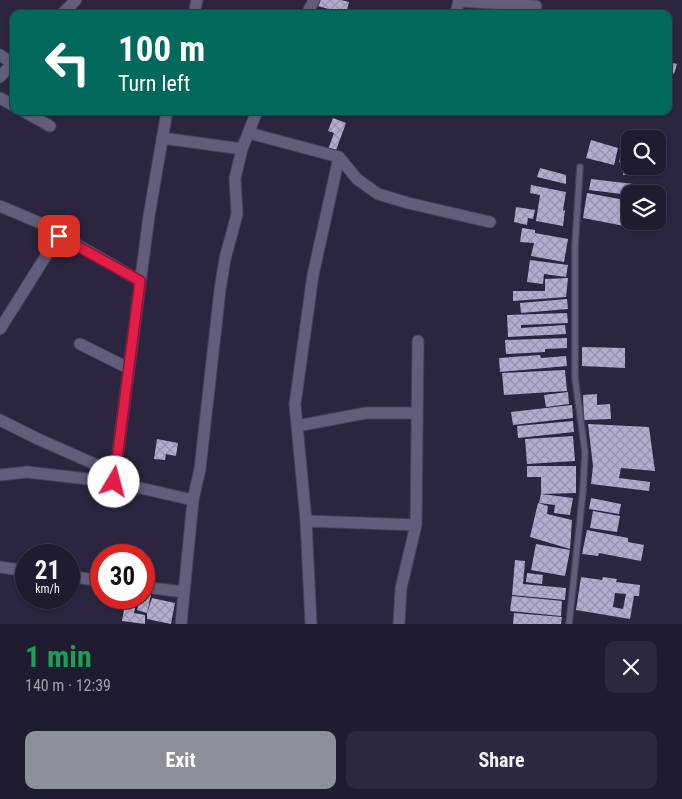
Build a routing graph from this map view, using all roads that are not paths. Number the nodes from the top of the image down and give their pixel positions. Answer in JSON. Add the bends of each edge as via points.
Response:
{"nodes":[{"id":1,"x":76,"y":0,"type":"edge"},
{"id":2,"x":459,"y":0,"type":"edge"},
{"id":3,"x":536,"y":6,"type":"dead end"},
{"id":4,"x":66,"y":10,"type":"edge"},
{"id":5,"x":10,"y":65,"type":"edge"},
{"id":6,"x":0,"y":77,"type":"edge"},
{"id":7,"x":30,"y":115,"type":"edge"},
{"id":8,"x":166,"y":115,"type":"edge"},
{"id":9,"x":256,"y":115,"type":"edge"},
{"id":10,"x":50,"y":126,"type":"dead end"},
{"id":11,"x":249,"y":133,"type":"junction"},
{"id":12,"x":162,"y":138,"type":"junction"},
{"id":13,"x":242,"y":149,"type":"junction"},
{"id":14,"x":339,"y":157,"type":"junction"},
{"id":15,"x":580,"y":167,"type":"dead end"},
{"id":16,"x":0,"y":206,"type":"edge"},
{"id":17,"x":490,"y":222,"type":"dead end"},
{"id":18,"x":59,"y":236,"type":"junction"},
{"id":19,"x":140,"y":281,"type":"junction"},
{"id":20,"x":0,"y":329,"type":"edge"},
{"id":21,"x":418,"y":341,"type":"dead end"},
{"id":22,"x":80,"y":344,"type":"dead end"},
{"id":23,"x":128,"y":368,"type":"junction"},
{"id":24,"x":417,"y":413,"type":"junction"},
{"id":25,"x":0,"y":420,"type":"edge"},
{"id":26,"x":297,"y":426,"type":"junction"},
{"id":27,"x":0,"y":474,"type":"edge"},
{"id":28,"x":115,"y":478,"type":"junction"},
{"id":29,"x":194,"y":500,"type":"junction"},
{"id":30,"x":306,"y":521,"type":"junction"},
{"id":31,"x":416,"y":525,"type":"junction"},
{"id":32,"x":0,"y":567,"type":"edge"},
{"id":33,"x":15,"y":569,"type":"edge"},
{"id":34,"x":155,"y":588,"type":"edge"},
{"id":35,"x":184,"y":592,"type":"junction"},
{"id":36,"x":180,"y":624,"type":"edge"},
{"id":37,"x":311,"y":624,"type":"edge"},
{"id":38,"x":399,"y":624,"type":"edge"},
{"id":39,"x":569,"y":624,"type":"edge"}],
"edges":[{"from":1,"to":4,"type":"street"},
{"from":2,"to":3,"type":"street"},
{"from":5,"to":6,"type":"street"},
{"from":7,"to":10,"type":"street"},
{"from":8,"to":12,"type":"street"},
{"from":9,"to":11,"type":"street"},
{"from":11,"to":13,"type":"street"},
{"from":11,"to":14,"type":"street"},
{"from":12,"to":13,"type":"street"},
{"from":12,"to":19,"type":"street"},
{"from":13,"to":29,"type":"street","via":[[235,178],[236,214],[220,290]]},
{"from":14,"to":17,"type":"street","via":[[358,179],[378,194]]},
{"from":14,"to":26,"type":"street","via":[[313,275],[295,404]]},
{"from":15,"to":39,"type":"lane","via":[[575,246],[575,378],[585,452]]},
{"from":16,"to":18,"type":"street"},
{"from":18,"to":19,"type":"street"},
{"from":18,"to":20,"type":"street"},
{"from":19,"to":23,"type":"street"},
{"from":21,"to":24,"type":"street"},
{"from":22,"to":23,"type":"street"},
{"from":23,"to":28,"type":"street"},
{"from":24,"to":26,"type":"street","via":[[366,413]]},
{"from":24,"to":31,"type":"street"},
{"from":25,"to":28,"type":"street"},
{"from":26,"to":30,"type":"street"},
{"from":27,"to":28,"type":"street","via":[[27,472]]},
{"from":28,"to":29,"type":"street"},
{"from":29,"to":35,"type":"street"},
{"from":30,"to":31,"type":"street"},
{"from":30,"to":37,"type":"street"},
{"from":31,"to":38,"type":"street","via":[[401,588]]},
{"from":32,"to":33,"type":"street"},
{"from":34,"to":35,"type":"street"},
{"from":35,"to":36,"type":"street"}]}
